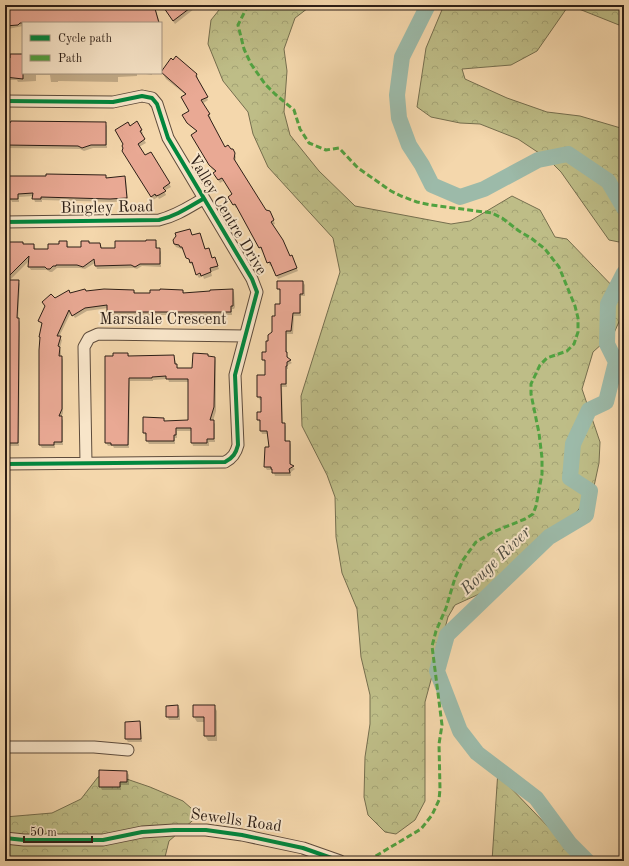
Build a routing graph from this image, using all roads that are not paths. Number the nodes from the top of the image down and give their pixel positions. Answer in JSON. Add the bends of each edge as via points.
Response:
{"nodes":[{"id":1,"x":5,"y":101,"type":"edge"},
{"id":2,"x":203,"y":199,"type":"junction"},
{"id":3,"x":5,"y":222,"type":"edge"},
{"id":4,"x":245,"y":336,"type":"junction"},
{"id":5,"x":86,"y":463,"type":"junction"},
{"id":6,"x":5,"y":464,"type":"edge"},
{"id":7,"x":5,"y":746,"type":"edge"},
{"id":8,"x":128,"y":750,"type":"dead end"},
{"id":9,"x":5,"y":838,"type":"edge"},
{"id":10,"x":340,"y":861,"type":"edge"}],
"edges":[{"from":1,"to":2,"type":"street","name":"Valley Centre Drive","via":[[112,102],[142,96],[150,97],[155,100],[168,138]]},
{"from":2,"to":3,"type":"street","name":"Bingley Road","via":[[170,218],[159,220]]},
{"from":2,"to":4,"type":"street","name":"Valley Centre Drive","via":[[255,284],[256,298]]},
{"from":4,"to":5,"type":"street","name":"Valley Centre Drive","via":[[235,374],[238,445],[229,460]]},
{"from":4,"to":5,"type":"street","name":"Marsdale Crescent","via":[[98,334],[89,338],[84,347]]},
{"from":5,"to":6,"type":"street","name":"Valley Centre Drive"},
{"from":7,"to":8,"type":"street"},
{"from":9,"to":10,"type":"street","name":"Sewells Road","via":[[103,840],[142,832],[206,830],[303,848]]}]}
